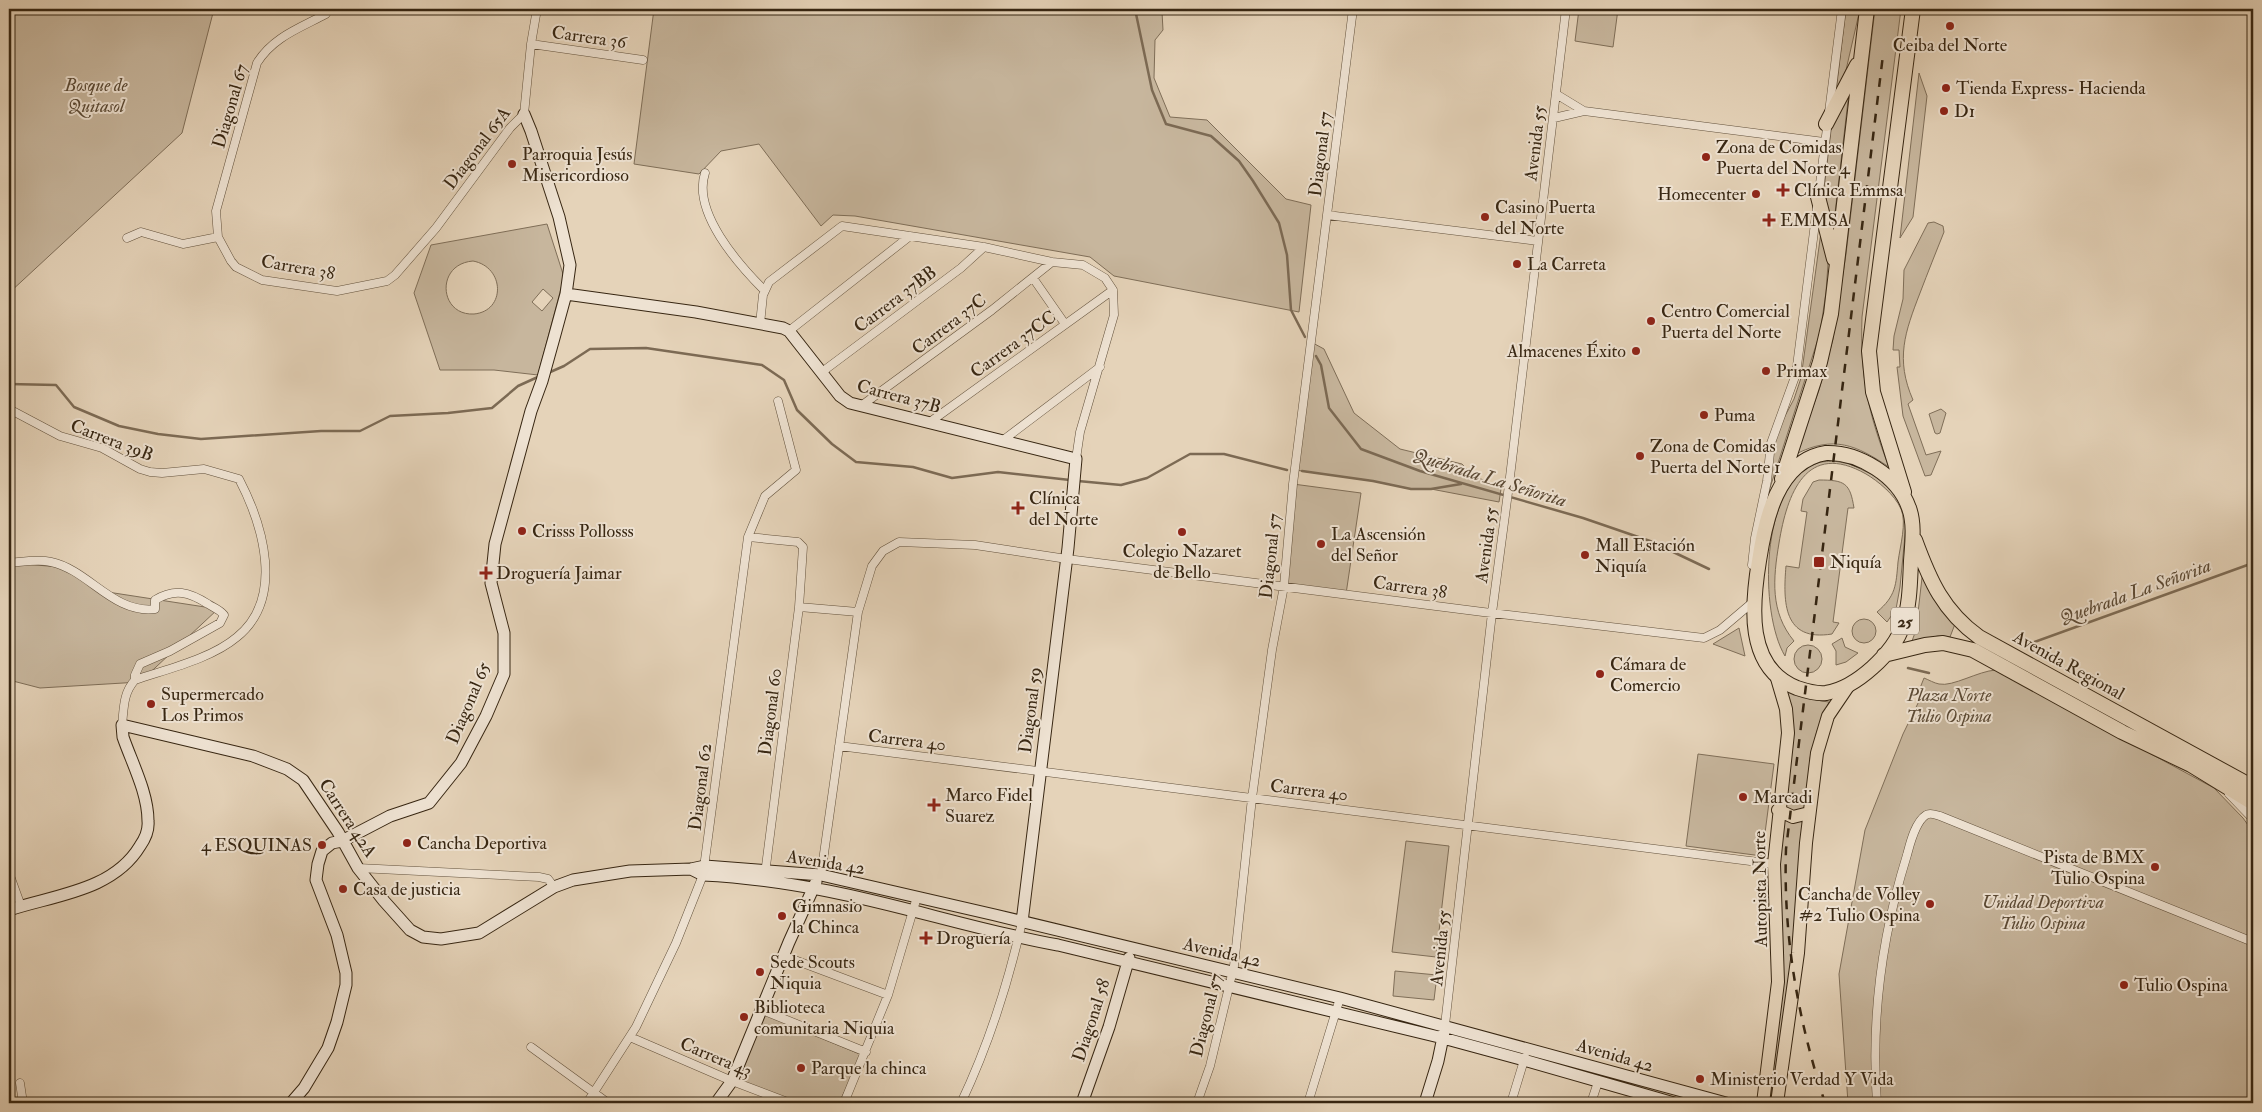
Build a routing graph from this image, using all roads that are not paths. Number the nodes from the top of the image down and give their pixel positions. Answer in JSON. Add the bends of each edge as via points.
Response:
{"nodes":[{"id":1,"x":537,"y":9,"type":"edge"},
{"id":2,"x":1353,"y":9,"type":"edge"},
{"id":3,"x":1566,"y":9,"type":"edge"},
{"id":4,"x":1842,"y":9,"type":"edge"},
{"id":5,"x":1867,"y":9,"type":"edge"},
{"id":6,"x":1913,"y":9,"type":"edge"},
{"id":7,"x":326,"y":14,"type":"dead end"},
{"id":8,"x":531,"y":44,"type":"junction"},
{"id":9,"x":1860,"y":58,"type":"junction"},
{"id":10,"x":644,"y":60,"type":"dead end"},
{"id":11,"x":1556,"y":94,"type":"junction"},
{"id":12,"x":1584,"y":111,"type":"junction"},
{"id":13,"x":524,"y":114,"type":"junction"},
{"id":14,"x":1554,"y":118,"type":"junction"},
{"id":15,"x":1826,"y":124,"type":"junction"},
{"id":16,"x":1824,"y":142,"type":"junction"},
{"id":17,"x":705,"y":173,"type":"dead end"},
{"id":18,"x":1818,"y":197,"type":"junction"},
{"id":19,"x":216,"y":211,"type":"joint"},
{"id":20,"x":1327,"y":215,"type":"junction"},
{"id":21,"x":910,"y":236,"type":"junction"},
{"id":22,"x":218,"y":237,"type":"junction"},
{"id":23,"x":127,"y":238,"type":"dead end"},
{"id":24,"x":1538,"y":241,"type":"junction"},
{"id":25,"x":984,"y":247,"type":"junction"},
{"id":26,"x":1052,"y":262,"type":"junction"},
{"id":27,"x":1836,"y":268,"type":"junction"},
{"id":28,"x":1032,"y":278,"type":"junction"},
{"id":29,"x":387,"y":281,"type":"joint"},
{"id":30,"x":764,"y":290,"type":"junction"},
{"id":31,"x":1113,"y":290,"type":"junction"},
{"id":32,"x":566,"y":294,"type":"junction"},
{"id":33,"x":760,"y":324,"type":"junction"},
{"id":34,"x":1065,"y":324,"type":"junction"},
{"id":35,"x":789,"y":331,"type":"junction"},
{"id":36,"x":1100,"y":367,"type":"junction"},
{"id":37,"x":822,"y":372,"type":"junction"},
{"id":38,"x":778,"y":401,"type":"dead end"},
{"id":39,"x":860,"y":406,"type":"junction"},
{"id":40,"x":9,"y":408,"type":"edge"},
{"id":41,"x":930,"y":422,"type":"junction"},
{"id":42,"x":1002,"y":441,"type":"junction"},
{"id":43,"x":1076,"y":458,"type":"junction"},
{"id":44,"x":1777,"y":493,"type":"junction"},
{"id":45,"x":1909,"y":508,"type":"junction"},
{"id":46,"x":1912,"y":532,"type":"junction"},
{"id":47,"x":748,"y":536,"type":"junction"},
{"id":48,"x":1067,"y":559,"type":"junction"},
{"id":49,"x":9,"y":563,"type":"edge"},
{"id":50,"x":1284,"y":586,"type":"junction"},
{"id":51,"x":1754,"y":587,"type":"junction"},
{"id":52,"x":1753,"y":602,"type":"junction"},
{"id":53,"x":799,"y":607,"type":"junction"},
{"id":54,"x":858,"y":612,"type":"junction"},
{"id":55,"x":1492,"y":613,"type":"junction"},
{"id":56,"x":1884,"y":655,"type":"junction"},
{"id":57,"x":1776,"y":675,"type":"junction"},
{"id":58,"x":135,"y":680,"type":"junction"},
{"id":59,"x":1849,"y":685,"type":"junction"},
{"id":60,"x":122,"y":725,"type":"junction"},
{"id":61,"x":839,"y":746,"type":"junction"},
{"id":62,"x":2191,"y":766,"type":"junction"},
{"id":63,"x":1040,"y":771,"type":"junction"},
{"id":64,"x":2253,"y":787,"type":"edge"},
{"id":65,"x":1252,"y":798,"type":"junction"},
{"id":66,"x":2253,"y":803,"type":"edge"},
{"id":67,"x":1778,"y":810,"type":"junction"},
{"id":68,"x":1809,"y":813,"type":"junction"},
{"id":69,"x":2253,"y":819,"type":"edge"},
{"id":70,"x":1468,"y":825,"type":"junction"},
{"id":71,"x":342,"y":841,"type":"junction"},
{"id":72,"x":1774,"y":864,"type":"junction"},
{"id":73,"x":358,"y":868,"type":"junction"},
{"id":74,"x":704,"y":870,"type":"junction"},
{"id":75,"x":9,"y":873,"type":"edge"},
{"id":76,"x":821,"y":875,"type":"junction"},
{"id":77,"x":764,"y":876,"type":"junction"},
{"id":78,"x":554,"y":887,"type":"junction"},
{"id":79,"x":812,"y":889,"type":"junction"},
{"id":80,"x":917,"y":897,"type":"junction"},
{"id":81,"x":21,"y":906,"type":"junction"},
{"id":82,"x":9,"y":910,"type":"edge"},
{"id":83,"x":914,"y":912,"type":"junction"},
{"id":84,"x":1022,"y":922,"type":"junction"},
{"id":85,"x":1018,"y":938,"type":"junction"},
{"id":86,"x":2253,"y":942,"type":"edge"},
{"id":87,"x":1132,"y":948,"type":"junction"},
{"id":88,"x":784,"y":956,"type":"junction"},
{"id":89,"x":1127,"y":963,"type":"junction"},
{"id":90,"x":1232,"y":972,"type":"junction"},
{"id":91,"x":1230,"y":988,"type":"junction"},
{"id":92,"x":888,"y":995,"type":"junction"},
{"id":93,"x":1340,"y":998,"type":"junction"},
{"id":94,"x":762,"y":1010,"type":"junction"},
{"id":95,"x":1336,"y":1012,"type":"junction"},
{"id":96,"x":1445,"y":1026,"type":"junction"},
{"id":97,"x":630,"y":1037,"type":"junction"},
{"id":98,"x":1443,"y":1038,"type":"junction"},
{"id":99,"x":531,"y":1046,"type":"dead end"},
{"id":100,"x":1528,"y":1048,"type":"junction"},
{"id":101,"x":866,"y":1052,"type":"junction"},
{"id":102,"x":1524,"y":1060,"type":"junction"},
{"id":103,"x":732,"y":1081,"type":"junction"},
{"id":104,"x":1598,"y":1082,"type":"junction"},
{"id":105,"x":20,"y":1083,"type":"dead end"},
{"id":106,"x":595,"y":1094,"type":"junction"},
{"id":107,"x":23,"y":1103,"type":"edge"},
{"id":108,"x":291,"y":1103,"type":"edge"},
{"id":109,"x":587,"y":1103,"type":"edge"},
{"id":110,"x":608,"y":1103,"type":"edge"},
{"id":111,"x":716,"y":1103,"type":"edge"},
{"id":112,"x":790,"y":1103,"type":"edge"},
{"id":113,"x":844,"y":1103,"type":"edge"},
{"id":114,"x":961,"y":1103,"type":"edge"},
{"id":115,"x":1082,"y":1103,"type":"edge"},
{"id":116,"x":1197,"y":1103,"type":"edge"},
{"id":117,"x":1308,"y":1103,"type":"edge"},
{"id":118,"x":1425,"y":1103,"type":"edge"},
{"id":119,"x":1511,"y":1103,"type":"edge"},
{"id":120,"x":1591,"y":1103,"type":"edge"},
{"id":121,"x":1672,"y":1103,"type":"edge"},
{"id":122,"x":1726,"y":1103,"type":"edge"},
{"id":123,"x":1764,"y":1103,"type":"edge"},
{"id":124,"x":1777,"y":1103,"type":"edge"},
{"id":125,"x":1877,"y":1103,"type":"edge"}],
"edges":[{"from":1,"to":8,"type":"street","name":"Diagonal 65A"},
{"from":2,"to":20,"type":"street","name":"Diagonal 57"},
{"from":3,"to":11,"type":"street","name":"Avenida 55"},
{"from":4,"to":15,"type":"street"},
{"from":5,"to":9,"type":"highway","number":"25"},
{"from":6,"to":45,"type":"highway","number":"25","via":[[1869,351],[1873,392]]},
{"from":7,"to":19,"type":"street","name":"Diagonal 67","via":[[275,40],[257,62]]},
{"from":8,"to":10,"type":"street","name":"Carrera 36"},
{"from":8,"to":13,"type":"street","name":"Diagonal 65A"},
{"from":9,"to":15,"type":"highway"},
{"from":9,"to":27,"type":"highway","number":"25"},
{"from":11,"to":12,"type":"street"},
{"from":11,"to":14,"type":"street","name":"Avenida 55"},
{"from":12,"to":14,"type":"street"},
{"from":12,"to":16,"type":"street"},
{"from":13,"to":29,"type":"street","name":"Diagonal 65A","via":[[510,128],[436,228]]},
{"from":13,"to":32,"type":"street","name":"Diagonal 65","via":[[559,217],[570,265]]},
{"from":14,"to":24,"type":"street","name":"Avenida 55"},
{"from":15,"to":16,"type":"street"},
{"from":16,"to":18,"type":"street"},
{"from":17,"to":30,"type":"street","via":[[703,197],[711,221],[726,246]]},
{"from":18,"to":27,"type":"highway"},
{"from":18,"to":51,"type":"street","via":[[1796,374],[1771,443],[1755,538]]},
{"from":19,"to":22,"type":"street","name":"Carrera 38"},
{"from":20,"to":24,"type":"street"},
{"from":20,"to":50,"type":"street","name":"Diagonal 57","via":[[1293,484]]},
{"from":21,"to":25,"type":"street","name":"Carrera 37BB"},
{"from":21,"to":30,"type":"street","name":"Carrera 37BB","via":[[842,226],[769,282]]},
{"from":21,"to":35,"type":"street"},
{"from":22,"to":23,"type":"street","via":[[183,244],[141,232]]},
{"from":22,"to":29,"type":"street","name":"Carrera 38","via":[[236,267],[262,280],[337,291]]},
{"from":24,"to":55,"type":"street","name":"Avenida 55"},
{"from":25,"to":26,"type":"street","name":"Carrera 37BB"},
{"from":25,"to":37,"type":"street","name":"Carrera 37BB","via":[[961,268]]},
{"from":26,"to":28,"type":"street","name":"Carrera 37C"},
{"from":26,"to":31,"type":"street","name":"Carrera 37BB","via":[[1094,270]]},
{"from":27,"to":44,"type":"highway","number":"25","via":[[1831,314],[1820,362]]},
{"from":28,"to":34,"type":"street"},
{"from":28,"to":39,"type":"street","name":"Carrera 37C"},
{"from":30,"to":33,"type":"street"},
{"from":31,"to":34,"type":"street","name":"Carrera 37CC"},
{"from":31,"to":36,"type":"street","name":"Diagonal 59","via":[[1114,315]]},
{"from":32,"to":33,"type":"street"},
{"from":32,"to":71,"type":"street","name":"Diagonal 65","via":[[495,544],[492,590],[504,633],[504,674],[461,763],[429,803],[390,816]]},
{"from":33,"to":35,"type":"street"},
{"from":34,"to":41,"type":"street","name":"Carrera 37CC"},
{"from":35,"to":37,"type":"street","name":"Carrera 37B"},
{"from":36,"to":42,"type":"street"},
{"from":36,"to":43,"type":"street","name":"Diagonal 59","via":[[1080,432]]},
{"from":37,"to":39,"type":"street","name":"Carrera 37B","via":[[840,396]]},
{"from":38,"to":47,"type":"street","name":"Diagonal 62","via":[[796,466],[794,472],[765,496]]},
{"from":39,"to":41,"type":"street","name":"Carrera 37B"},
{"from":40,"to":58,"type":"street","name":"Carrera 39B","via":[[60,436],[102,448],[140,469],[162,473],[204,469],[239,478],[258,523],[266,569],[261,605],[237,638],[213,652]]},
{"from":41,"to":42,"type":"street","name":"Carrera 37B"},
{"from":42,"to":43,"type":"street","name":"Carrera 37B"},
{"from":43,"to":48,"type":"street","name":"Diagonal 59"},
{"from":44,"to":45,"type":"highway","number":"25","via":[[1798,465],[1818,454],[1833,453],[1850,456],[1884,474],[1895,484]]},
{"from":44,"to":51,"type":"highway","number":"25","via":[[1766,527]]},
{"from":45,"to":46,"type":"highway","number":"25"},
{"from":46,"to":56,"type":"highway","number":"25","via":[[1906,616],[1897,638]]},
{"from":46,"to":64,"type":"highway","name":"Avenida Regional","number":"25","via":[[1933,586],[1944,605],[1965,627]]},
{"from":47,"to":53,"type":"street","name":"Diagonal 60","via":[[798,542],[803,547]]},
{"from":47,"to":74,"type":"street","name":"Diagonal 62"},
{"from":48,"to":50,"type":"street","name":"Carrera 38"},
{"from":48,"to":54,"type":"street","name":"Carrera 38","via":[[975,544],[899,542],[883,551],[872,566]]},
{"from":48,"to":63,"type":"street","name":"Diagonal 59"},
{"from":49,"to":58,"type":"street","via":[[50,562],[68,568],[125,604],[144,610],[155,609],[155,600],[166,593],[180,592],[200,598],[224,615],[220,623],[140,664]]},
{"from":50,"to":55,"type":"street","name":"Carrera 38"},
{"from":50,"to":65,"type":"street","name":"Diagonal 57"},
{"from":51,"to":52,"type":"highway","number":"25"},
{"from":52,"to":55,"type":"street","name":"Carrera 38","via":[[1720,630],[1704,638]]},
{"from":52,"to":57,"type":"highway","number":"25","via":[[1757,641]]},
{"from":53,"to":54,"type":"street"},
{"from":53,"to":77,"type":"street","name":"Diagonal 60"},
{"from":54,"to":61,"type":"street"},
{"from":55,"to":70,"type":"street","name":"Avenida 55"},
{"from":56,"to":59,"type":"highway","number":"25"},
{"from":56,"to":62,"type":"highway","name":"Avenida Regional","number":"25","via":[[1925,645],[1943,644],[1973,650]]},
{"from":57,"to":59,"type":"highway","number":"25","via":[[1793,686],[1816,692]]},
{"from":57,"to":67,"type":"main road","name":"Autopista Norte","via":[[1788,721]]},
{"from":58,"to":60,"type":"street","via":[[128,688]]},
{"from":59,"to":68,"type":"main road","via":[[1828,716],[1820,739]]},
{"from":60,"to":71,"type":"street","name":"Carrera 42A","via":[[253,756],[287,769],[303,780]]},
{"from":60,"to":81,"type":"street","via":[[123,737],[147,808],[146,837],[129,860],[109,878],[64,895]]},
{"from":61,"to":63,"type":"street","name":"Carrera 40"},
{"from":61,"to":76,"type":"street"},
{"from":62,"to":66,"type":"highway","name":"Avenida Regional","number":"25"},
{"from":62,"to":69,"type":"street","via":[[2231,796]]},
{"from":63,"to":65,"type":"street","name":"Carrera 40"},
{"from":63,"to":84,"type":"street","name":"Diagonal 59"},
{"from":65,"to":70,"type":"street","name":"Carrera 40"},
{"from":65,"to":90,"type":"street","name":"Diagonal 57"},
{"from":67,"to":68,"type":"main road","via":[[1793,817]]},
{"from":67,"to":72,"type":"main road","name":"Autopista Norte"},
{"from":68,"to":124,"type":"main road","via":[[1798,953]]},
{"from":70,"to":72,"type":"street","name":"Carrera 40"},
{"from":70,"to":96,"type":"street","name":"Avenida 55"},
{"from":71,"to":73,"type":"street","name":"Carrera 42A"},
{"from":71,"to":108,"type":"street","name":"Diagonal 65","via":[[322,850],[316,880],[343,957],[346,973],[344,997],[328,1048]]},
{"from":72,"to":123,"type":"main road","name":"Autopista Norte","via":[[1779,974]]},
{"from":73,"to":78,"type":"street","via":[[540,876],[548,878]]},
{"from":73,"to":78,"type":"street","name":"Carrera 42A","via":[[410,930],[441,939],[479,933]]},
{"from":74,"to":77,"type":"street","name":"Avenida 42"},
{"from":74,"to":78,"type":"street","name":"Carrera 42A","via":[[630,871],[573,880]]},
{"from":74,"to":97,"type":"street","name":"Diagonal 62","via":[[676,943]]},
{"from":75,"to":81,"type":"street"},
{"from":76,"to":77,"type":"street","name":"Avenida 42"},
{"from":76,"to":79,"type":"street"},
{"from":76,"to":80,"type":"street","name":"Avenida 42"},
{"from":77,"to":79,"type":"street","name":"Avenida 42"},
{"from":79,"to":83,"type":"street","name":"Avenida 42"},
{"from":79,"to":88,"type":"street"},
{"from":80,"to":83,"type":"street"},
{"from":80,"to":84,"type":"street","name":"Avenida 42"},
{"from":81,"to":82,"type":"street"},
{"from":83,"to":85,"type":"street","name":"Avenida 42"},
{"from":83,"to":92,"type":"street"},
{"from":84,"to":85,"type":"street","name":"Diagonal 59"},
{"from":84,"to":87,"type":"street","name":"Avenida 42"},
{"from":85,"to":89,"type":"street","name":"Avenida 42"},
{"from":85,"to":114,"type":"street","name":"Diagonal 59","via":[[979,1064]]},
{"from":86,"to":125,"type":"street","via":[[1940,816],[1924,815],[1912,840],[1890,921],[1876,1026]]},
{"from":87,"to":89,"type":"street","name":"Diagonal 58"},
{"from":87,"to":90,"type":"street","name":"Avenida 42"},
{"from":88,"to":92,"type":"street"},
{"from":88,"to":94,"type":"street"},
{"from":89,"to":91,"type":"street","name":"Avenida 42"},
{"from":89,"to":115,"type":"street","name":"Diagonal 58"},
{"from":90,"to":91,"type":"street","name":"Diagonal 57"},
{"from":90,"to":93,"type":"street","name":"Avenida 42"},
{"from":91,"to":95,"type":"street","name":"Avenida 42"},
{"from":91,"to":116,"type":"street","name":"Diagonal 57"},
{"from":92,"to":101,"type":"street"},
{"from":93,"to":95,"type":"street"},
{"from":93,"to":96,"type":"street","name":"Avenida 42"},
{"from":94,"to":101,"type":"street"},
{"from":94,"to":103,"type":"street"},
{"from":95,"to":98,"type":"street","name":"Avenida 42"},
{"from":95,"to":117,"type":"street"},
{"from":96,"to":98,"type":"street"},
{"from":96,"to":100,"type":"street","name":"Avenida 42"},
{"from":97,"to":103,"type":"street","name":"Carrera 43"},
{"from":97,"to":106,"type":"street","name":"Diagonal 62"},
{"from":98,"to":102,"type":"street","name":"Avenida 42"},
{"from":98,"to":118,"type":"street"},
{"from":99,"to":106,"type":"street"},
{"from":100,"to":102,"type":"street"},
{"from":100,"to":122,"type":"street","name":"Avenida 42"},
{"from":101,"to":113,"type":"street"},
{"from":102,"to":104,"type":"street","name":"Avenida 42"},
{"from":102,"to":119,"type":"street"},
{"from":103,"to":111,"type":"street"},
{"from":103,"to":112,"type":"street","name":"Carrera 43"},
{"from":104,"to":120,"type":"street"},
{"from":104,"to":121,"type":"street","name":"Avenida 42"},
{"from":105,"to":107,"type":"street"},
{"from":106,"to":109,"type":"street","name":"Diagonal 62"},
{"from":106,"to":110,"type":"street"}]}
